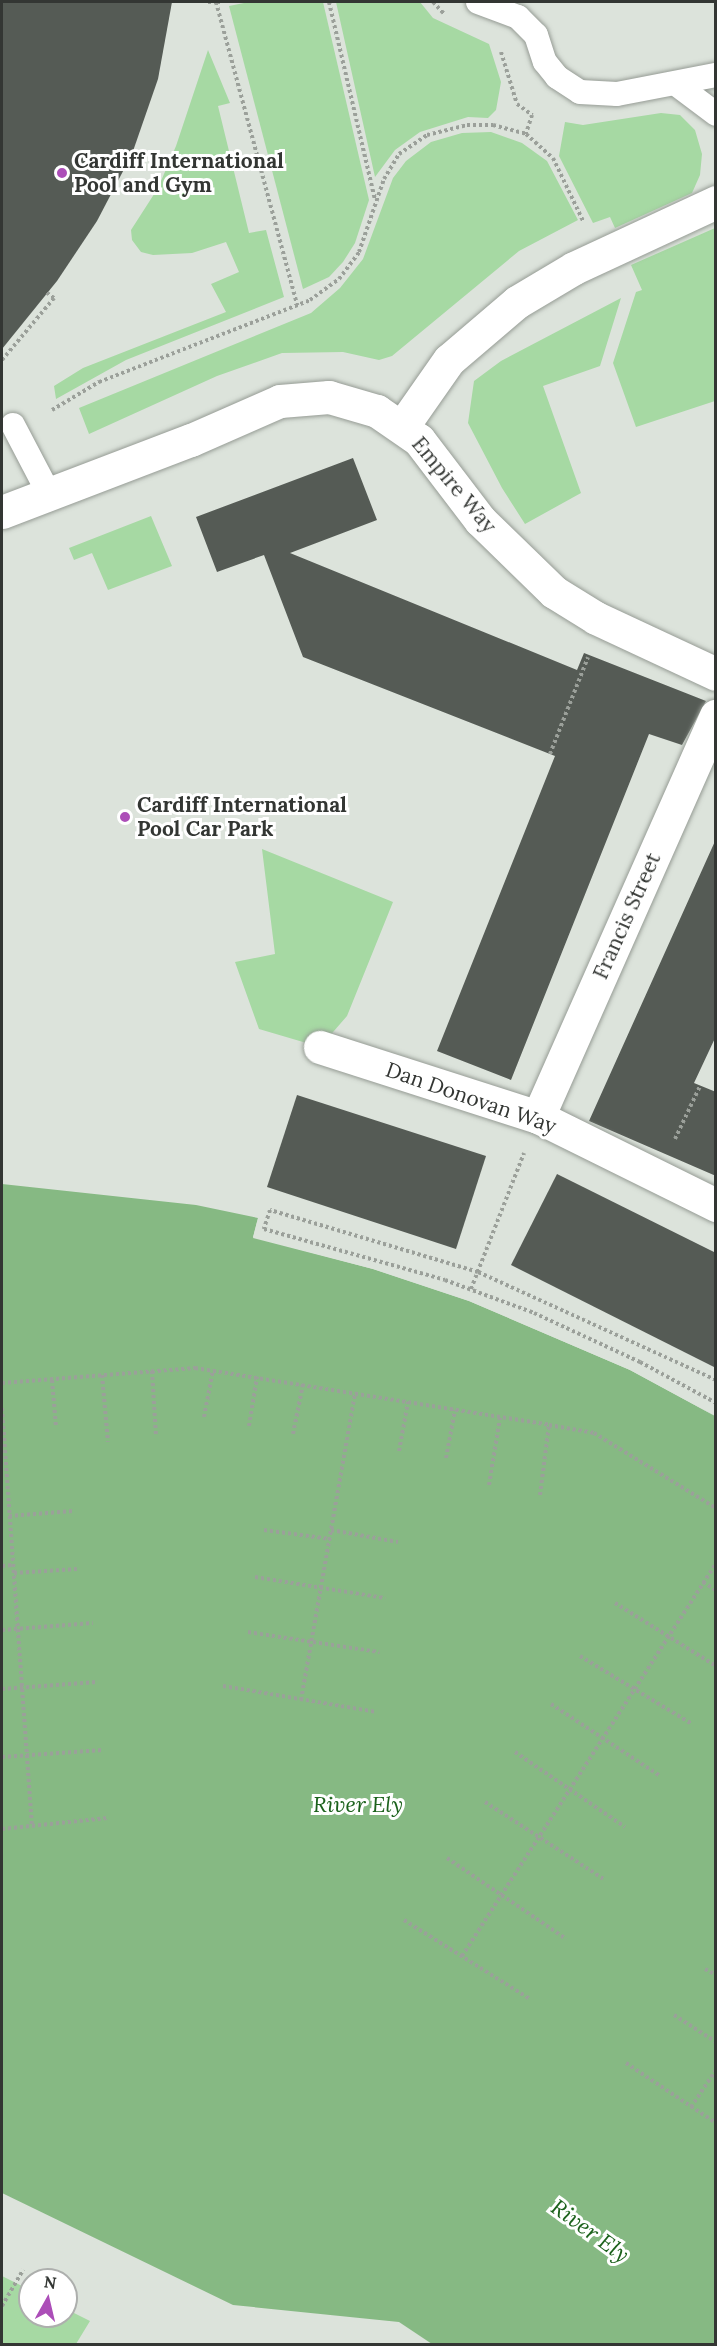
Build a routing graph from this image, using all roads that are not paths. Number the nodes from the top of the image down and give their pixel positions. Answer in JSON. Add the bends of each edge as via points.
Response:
{"nodes":[{"id":1,"x":478,"y":2,"type":"edge"},
{"id":2,"x":716,"y":75,"type":"edge"},
{"id":3,"x":676,"y":84,"type":"junction"},
{"id":4,"x":716,"y":114,"type":"edge"},
{"id":5,"x":716,"y":202,"type":"edge"},
{"id":6,"x":13,"y":425,"type":"dead end"},
{"id":7,"x":402,"y":427,"type":"junction"},
{"id":8,"x":49,"y":494,"type":"junction"},
{"id":9,"x":2,"y":512,"type":"edge"},
{"id":10,"x":716,"y":674,"type":"edge"},
{"id":11,"x":716,"y":716,"type":"edge"},
{"id":12,"x":320,"y":1047,"type":"dead end"},
{"id":13,"x":538,"y":1117,"type":"junction"},
{"id":14,"x":716,"y":1205,"type":"edge"}],
"edges":[{"from":1,"to":3,"type":"lane","via":[[518,17],[536,35],[545,62],[557,77],[580,92],[617,94]]},
{"from":2,"to":3,"type":"lane"},
{"from":3,"to":4,"type":"lane"},
{"from":5,"to":7,"type":"street","via":[[574,268],[517,302],[449,360]]},
{"from":6,"to":8,"type":"lane"},
{"from":7,"to":8,"type":"street","name":"Empire Way","via":[[377,411],[329,397],[280,401]]},
{"from":7,"to":10,"type":"street","name":"Empire Way","via":[[433,454],[489,528],[554,592],[602,621]]},
{"from":8,"to":9,"type":"street","name":"Empire Way"},
{"from":11,"to":13,"type":"street","name":"Francis Street"},
{"from":12,"to":13,"type":"street","name":"Dan Donovan Way"},
{"from":13,"to":14,"type":"street","name":"Dan Donovan Way"}]}
